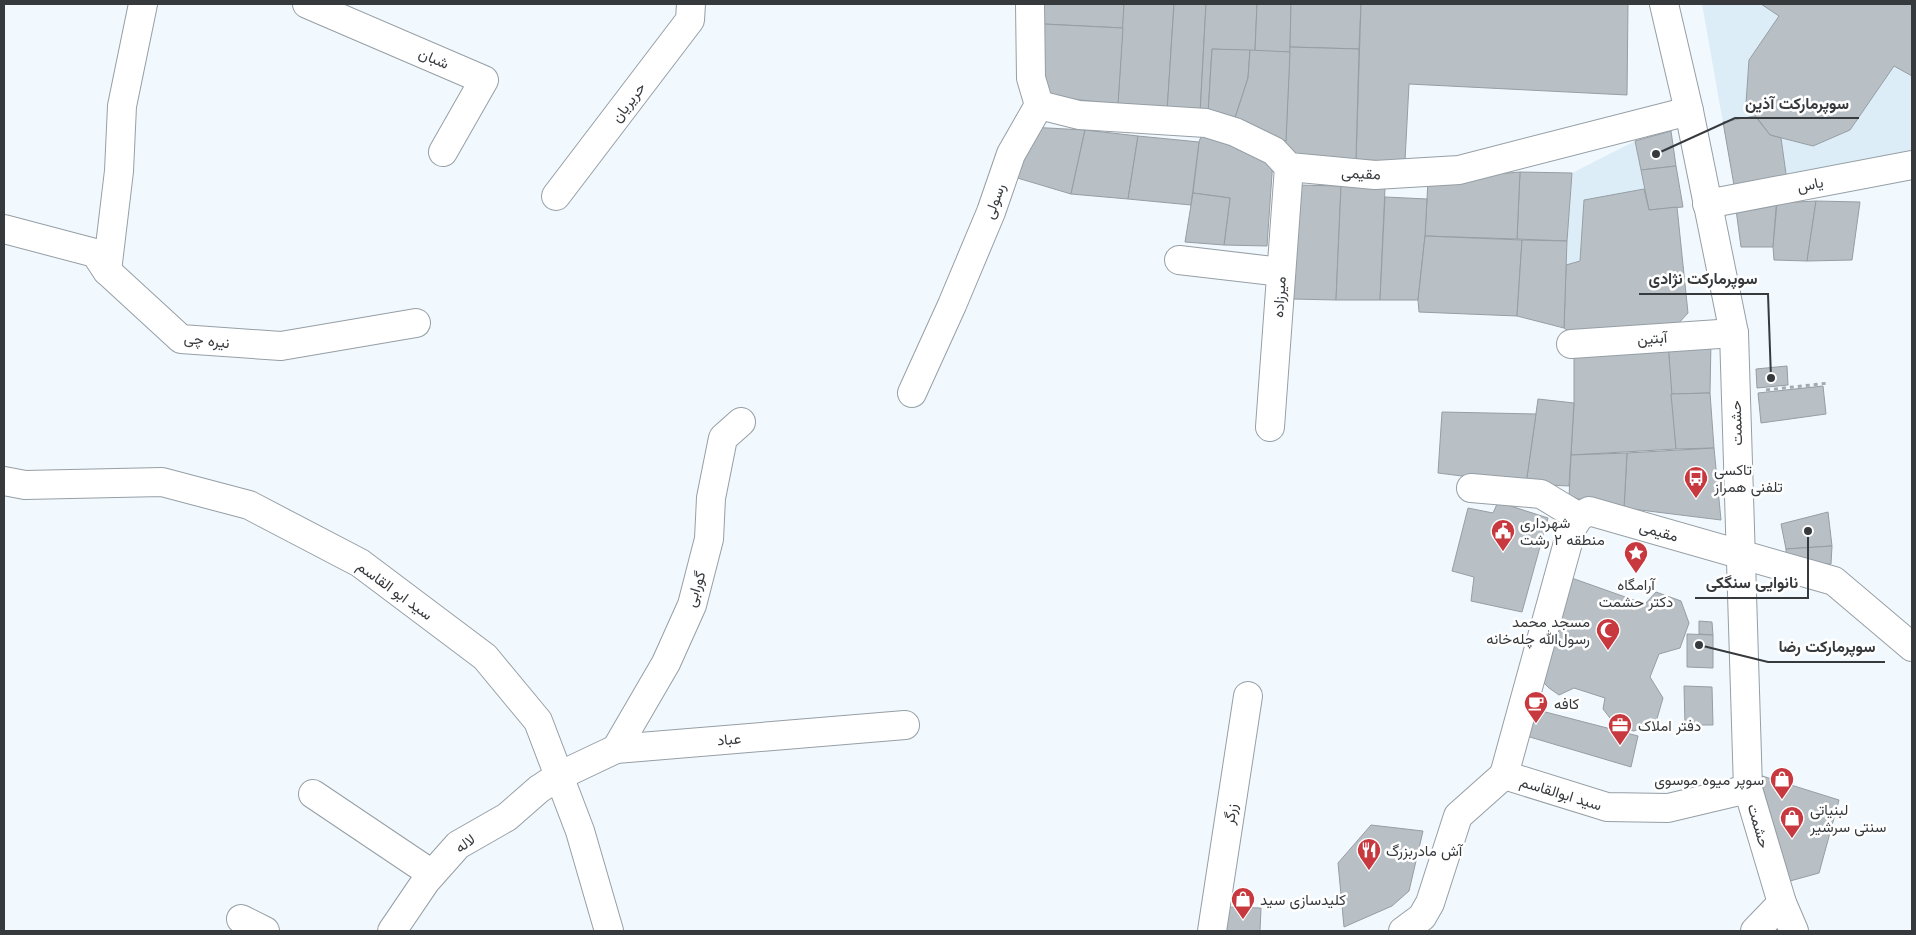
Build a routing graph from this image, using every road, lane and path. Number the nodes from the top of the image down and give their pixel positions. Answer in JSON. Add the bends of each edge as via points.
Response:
{"nodes":[{"id":1,"x":143,"y":4,"type":"edge"},
{"id":2,"x":308,"y":4,"type":"edge"},
{"id":3,"x":691,"y":4,"type":"edge"},
{"id":4,"x":1030,"y":4,"type":"edge"},
{"id":5,"x":1664,"y":4,"type":"edge"},
{"id":6,"x":1039,"y":105,"type":"junction"},
{"id":7,"x":1690,"y":111,"type":"junction"},
{"id":8,"x":443,"y":152,"type":"dead end"},
{"id":9,"x":1912,"y":165,"type":"edge"},
{"id":10,"x":1288,"y":167,"type":"junction"},
{"id":11,"x":556,"y":196,"type":"dead end"},
{"id":12,"x":1707,"y":204,"type":"junction"},
{"id":13,"x":4,"y":229,"type":"edge"},
{"id":14,"x":1179,"y":260,"type":"dead end"},
{"id":15,"x":107,"y":271,"type":"junction"},
{"id":16,"x":1281,"y":272,"type":"junction"},
{"id":17,"x":416,"y":322,"type":"dead end"},
{"id":18,"x":1734,"y":333,"type":"junction"},
{"id":19,"x":1571,"y":344,"type":"dead end"},
{"id":20,"x":1829,"y":383,"type":"dead end"},
{"id":21,"x":912,"y":393,"type":"dead end"},
{"id":22,"x":1736,"y":393,"type":"junction"},
{"id":23,"x":741,"y":422,"type":"dead end"},
{"id":24,"x":1270,"y":427,"type":"dead end"},
{"id":25,"x":4,"y":481,"type":"edge"},
{"id":26,"x":1471,"y":488,"type":"dead end"},
{"id":27,"x":1579,"y":517,"type":"junction"},
{"id":28,"x":1740,"y":553,"type":"junction"},
{"id":29,"x":1912,"y":647,"type":"edge"},
{"id":30,"x":1248,"y":696,"type":"dead end"},
{"id":31,"x":905,"y":725,"type":"dead end"},
{"id":32,"x":616,"y":749,"type":"junction"},
{"id":33,"x":1504,"y":775,"type":"junction"},
{"id":34,"x":559,"y":776,"type":"junction"},
{"id":35,"x":1748,"y":789,"type":"junction"},
{"id":36,"x":312,"y":794,"type":"dead end"},
{"id":37,"x":432,"y":874,"type":"junction"},
{"id":38,"x":1782,"y":903,"type":"junction"},
{"id":39,"x":392,"y":931,"type":"edge"},
{"id":40,"x":609,"y":931,"type":"edge"},
{"id":41,"x":1212,"y":931,"type":"edge"},
{"id":42,"x":1403,"y":931,"type":"edge"},
{"id":43,"x":1755,"y":931,"type":"edge"},
{"id":44,"x":1794,"y":931,"type":"edge"}],
"edges":[{"from":1,"to":15,"type":"street","via":[[122,106],[119,171]]},
{"from":2,"to":8,"type":"street","name":"شبان","via":[[484,80]]},
{"from":3,"to":11,"type":"street","name":"حریریان","via":[[690,20]]},
{"from":4,"to":6,"type":"street","via":[[1031,78]]},
{"from":5,"to":7,"type":"street","name":"حشمت"},
{"from":6,"to":10,"type":"street","via":[[1079,115],[1206,123],[1235,132],[1274,151]]},
{"from":6,"to":21,"type":"street","name":"رسولی","via":[[1011,154],[988,220]]},
{"from":7,"to":10,"type":"street","name":"مقیمی","via":[[1459,170],[1376,175]]},
{"from":7,"to":12,"type":"street","name":"حشمت"},
{"from":9,"to":12,"type":"street","name":"یاس"},
{"from":10,"to":16,"type":"street","name":"میرزاده"},
{"from":12,"to":18,"type":"street","name":"حشمت"},
{"from":13,"to":15,"type":"street","name":"نیره چی","via":[[95,253]]},
{"from":14,"to":16,"type":"street"},
{"from":15,"to":17,"type":"street","name":"نیره چی","via":[[181,340],[281,346]]},
{"from":16,"to":24,"type":"street","name":"میرزاده"},
{"from":18,"to":19,"type":"street","name":"آبتین"},
{"from":18,"to":22,"type":"street","name":"حشمت"},
{"from":20,"to":22,"type":"path"},
{"from":22,"to":28,"type":"street","name":"حشمت"},
{"from":23,"to":32,"type":"street","name":"گورابی","via":[[723,438],[711,498],[709,539],[692,605],[666,663]]},
{"from":25,"to":34,"type":"street","name":"سید ابو القاسم","via":[[25,485],[162,482],[249,505],[360,563],[486,657],[538,721]]},
{"from":26,"to":27,"type":"street","via":[[1541,494]]},
{"from":27,"to":28,"type":"street","name":"مقیمی","via":[[1589,511]]},
{"from":27,"to":33,"type":"street","via":[[1572,528]]},
{"from":28,"to":29,"type":"street","name":"مقیمی","via":[[1834,581]]},
{"from":28,"to":35,"type":"street","name":"حشمت"},
{"from":30,"to":41,"type":"street","name":"زرگر"},
{"from":31,"to":32,"type":"street","name":"عباد"},
{"from":32,"to":34,"type":"street","name":"عباد"},
{"from":33,"to":35,"type":"street","name":"سید ابوالقاسم","via":[[1607,807],[1668,808]]},
{"from":33,"to":42,"type":"street","name":"سید ابوالقاسم","via":[[1458,816],[1430,902],[1422,917]]},
{"from":34,"to":37,"type":"street","name":"لاله","via":[[538,789],[507,817],[458,845]]},
{"from":34,"to":40,"type":"street","name":"سید ابو القاسم","via":[[580,831]]},
{"from":35,"to":38,"type":"street","name":"حشمت"},
{"from":36,"to":37,"type":"street"},
{"from":37,"to":39,"type":"street","name":"لاله"},
{"from":38,"to":43,"type":"street"},
{"from":38,"to":44,"type":"street","name":"حشمت"}]}
